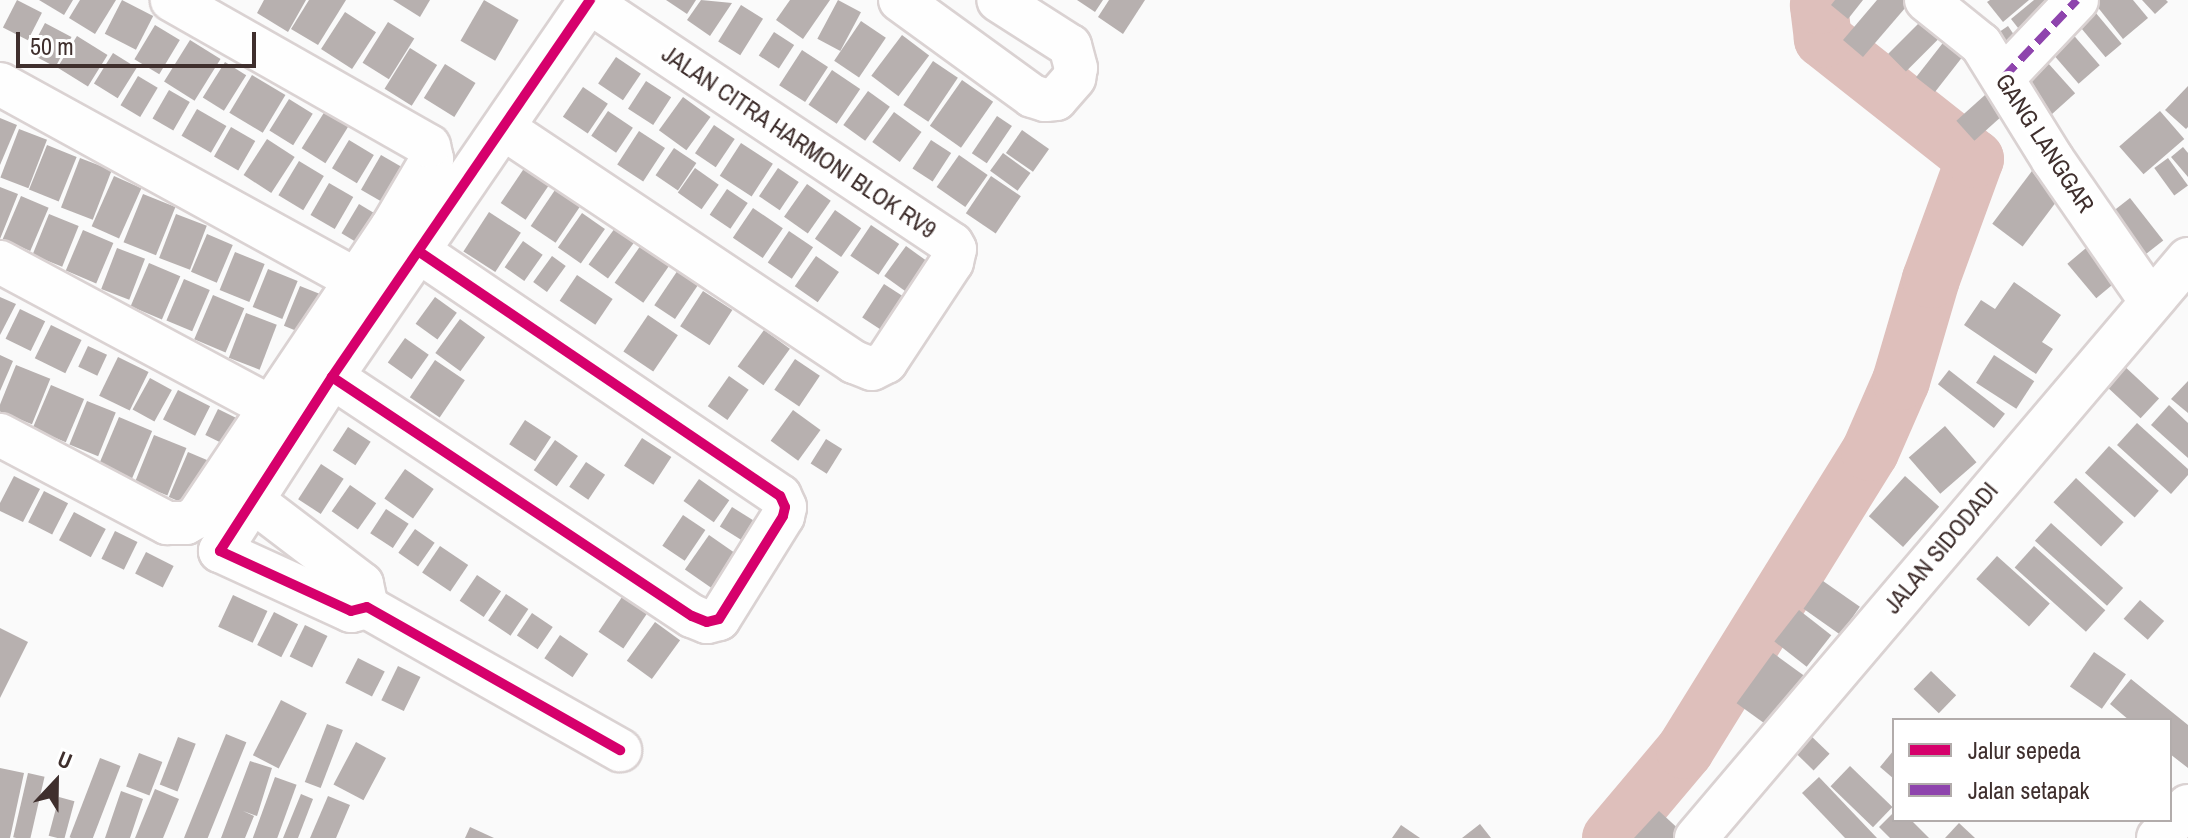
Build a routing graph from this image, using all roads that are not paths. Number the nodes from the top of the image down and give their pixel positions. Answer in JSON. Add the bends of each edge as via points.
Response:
{"nodes":[{"id":1,"x":172,"y":0,"type":"edge"},
{"id":2,"x":900,"y":0,"type":"edge"},
{"id":3,"x":998,"y":0,"type":"edge"},
{"id":4,"x":1926,"y":0,"type":"edge"},
{"id":5,"x":2077,"y":0,"type":"edge"},
{"id":6,"x":590,"y":1,"type":"edge"},
{"id":7,"x":2004,"y":77,"type":"junction"},
{"id":8,"x":0,"y":84,"type":"edge"},
{"id":9,"x":503,"y":128,"type":"junction"},
{"id":10,"x":419,"y":252,"type":"junction"},
{"id":11,"x":2188,"y":259,"type":"edge"},
{"id":12,"x":0,"y":262,"type":"edge"},
{"id":13,"x":357,"y":280,"type":"junction"},
{"id":14,"x":2150,"y":300,"type":"junction"},
{"id":15,"x":332,"y":377,"type":"junction"},
{"id":16,"x":272,"y":408,"type":"junction"},
{"id":17,"x":0,"y":435,"type":"edge"},
{"id":18,"x":253,"y":501,"type":"junction"},
{"id":19,"x":367,"y":607,"type":"junction"},
{"id":20,"x":620,"y":750,"type":"dead end"},
{"id":21,"x":2188,"y":806,"type":"edge"},
{"id":22,"x":1696,"y":838,"type":"edge"},
{"id":23,"x":2158,"y":838,"type":"edge"}],
"edges":[{"from":1,"to":13,"type":"street","via":[[432,150],[428,168]]},
{"from":2,"to":3,"type":"street","via":[[1032,96],[1056,99],[1074,78],[1070,46]]},
{"from":4,"to":7,"type":"street","name":"GANG LANGGAR","via":[[1981,44]]},
{"from":5,"to":7,"type":"street"},
{"from":6,"to":9,"type":"street"},
{"from":6,"to":9,"type":"street","name":"JALAN CITRA HARMONI BLOK RV9","via":[[952,244],[952,262],[886,362],[872,369],[854,362]]},
{"from":7,"to":14,"type":"street","name":"GANG LANGGAR","via":[[2053,160]]},
{"from":8,"to":13,"type":"street"},
{"from":9,"to":10,"type":"street"},
{"from":10,"to":15,"type":"street"},
{"from":10,"to":15,"type":"street","via":[[780,496],[783,516],[719,619],[707,622],[692,616]]},
{"from":11,"to":14,"type":"street","name":"JALAN SIDODADI"},
{"from":12,"to":16,"type":"street"},
{"from":13,"to":16,"type":"street"},
{"from":14,"to":22,"type":"street","name":"JALAN SIDODADI"},
{"from":15,"to":18,"type":"street"},
{"from":16,"to":17,"type":"street","via":[[197,517],[177,524]]},
{"from":18,"to":19,"type":"street","via":[[362,584]]},
{"from":18,"to":19,"type":"street","via":[[222,553],[351,611]]},
{"from":19,"to":20,"type":"street"},
{"from":21,"to":23,"type":"street"}]}
